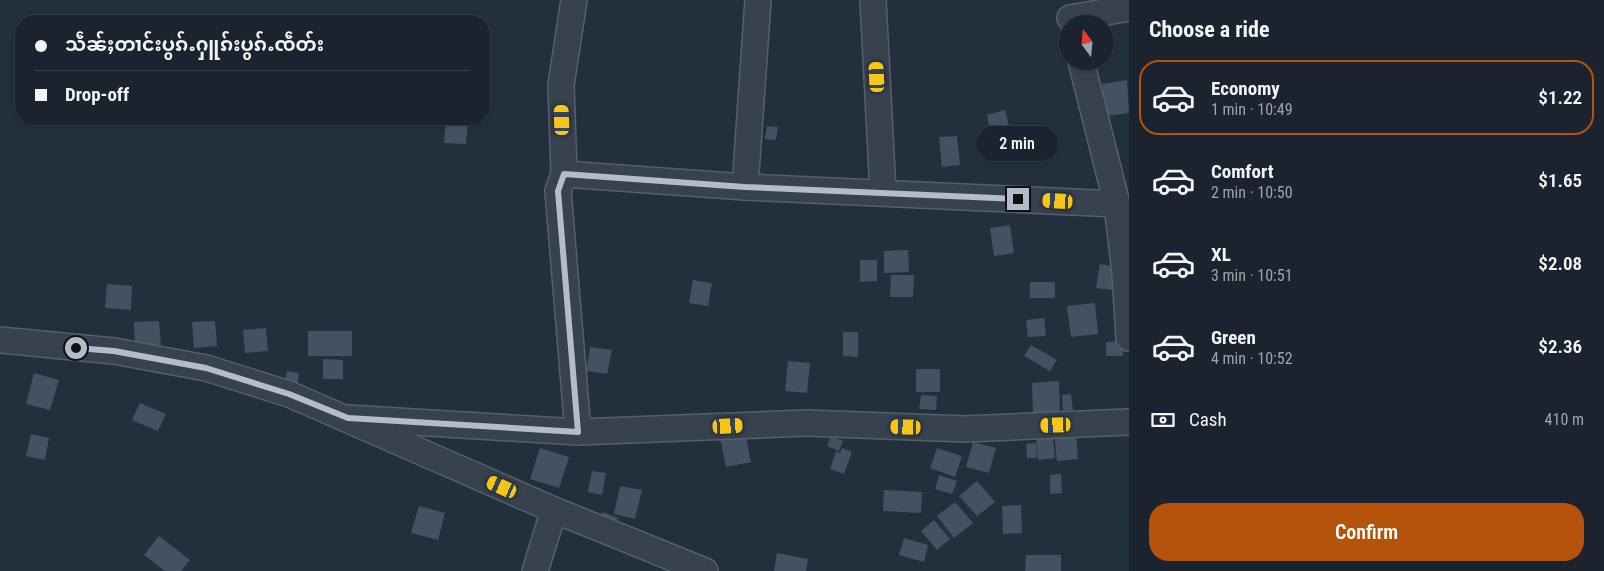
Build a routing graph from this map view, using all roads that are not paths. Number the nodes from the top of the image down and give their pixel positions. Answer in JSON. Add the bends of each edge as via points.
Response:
{"nodes":[{"id":1,"x":574,"y":0,"type":"edge"},
{"id":2,"x":758,"y":0,"type":"edge"},
{"id":3,"x":874,"y":0,"type":"edge"},
{"id":4,"x":1129,"y":8,"type":"edge"},
{"id":5,"x":1069,"y":14,"type":"edge"},
{"id":6,"x":1083,"y":70,"type":"edge"},
{"id":7,"x":564,"y":174,"type":"junction"},
{"id":8,"x":745,"y":187,"type":"junction"},
{"id":9,"x":882,"y":192,"type":"junction"},
{"id":10,"x":1117,"y":204,"type":"junction"},
{"id":11,"x":1124,"y":229,"type":"edge"},
{"id":12,"x":1129,"y":338,"type":"edge"},
{"id":13,"x":0,"y":340,"type":"edge"},
{"id":14,"x":348,"y":418,"type":"junction"},
{"id":15,"x":1129,"y":422,"type":"edge"},
{"id":16,"x":578,"y":432,"type":"junction"},
{"id":17,"x":554,"y":510,"type":"junction"},
{"id":18,"x":535,"y":571,"type":"edge"},
{"id":19,"x":705,"y":571,"type":"edge"}],
"edges":[{"from":1,"to":7,"type":"street","via":[[560,85]]},
{"from":2,"to":8,"type":"street"},
{"from":3,"to":9,"type":"street"},
{"from":4,"to":5,"type":"street"},
{"from":6,"to":10,"type":"street"},
{"from":7,"to":8,"type":"street"},
{"from":7,"to":16,"type":"street","via":[[558,191]]},
{"from":8,"to":9,"type":"street"},
{"from":9,"to":10,"type":"street"},
{"from":10,"to":11,"type":"street"},
{"from":11,"to":12,"type":"street"},
{"from":13,"to":14,"type":"street","via":[[114,351],[206,368],[289,394]]},
{"from":14,"to":16,"type":"street"},
{"from":14,"to":17,"type":"street"},
{"from":15,"to":16,"type":"street","via":[[965,429],[807,423]]},
{"from":17,"to":18,"type":"street"},
{"from":17,"to":19,"type":"street"}]}
